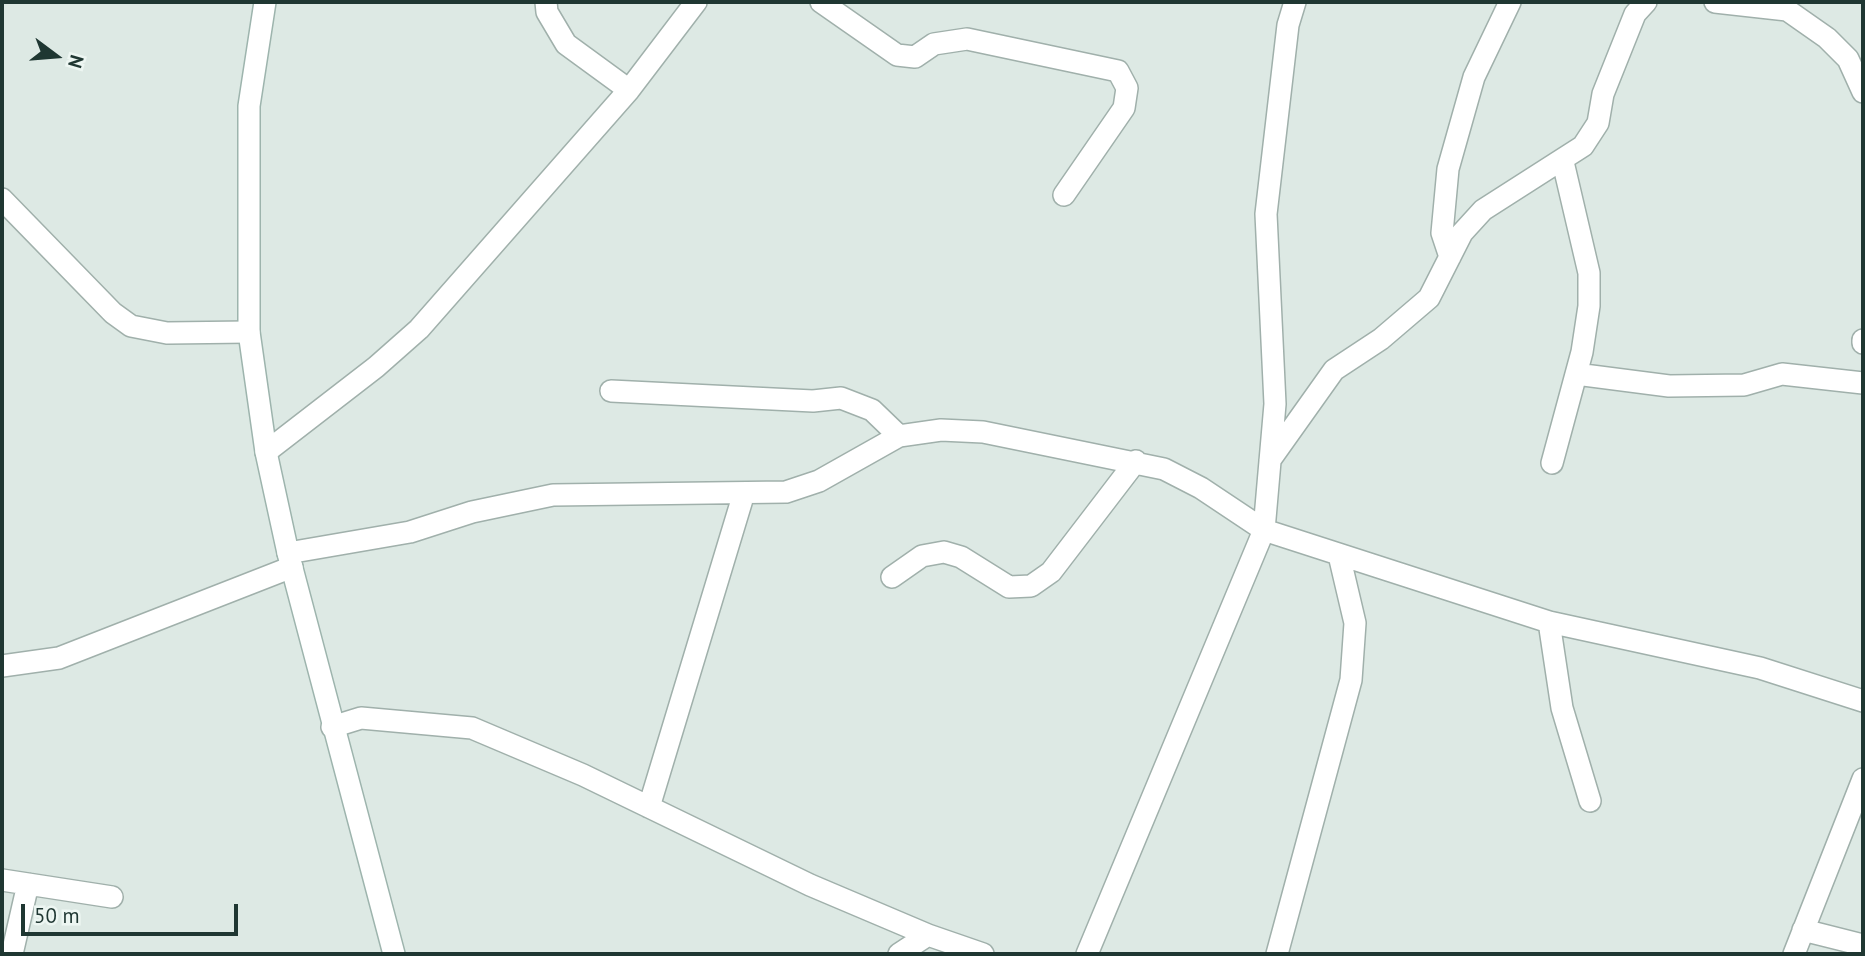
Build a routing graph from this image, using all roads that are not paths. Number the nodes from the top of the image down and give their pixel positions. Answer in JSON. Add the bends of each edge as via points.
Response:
{"nodes":[{"id":1,"x":265,"y":2,"type":"edge"},
{"id":2,"x":546,"y":2,"type":"edge"},
{"id":3,"x":696,"y":2,"type":"edge"},
{"id":4,"x":821,"y":2,"type":"edge"},
{"id":5,"x":1295,"y":2,"type":"edge"},
{"id":6,"x":1510,"y":2,"type":"edge"},
{"id":7,"x":1646,"y":2,"type":"edge"},
{"id":8,"x":1715,"y":2,"type":"edge"},
{"id":9,"x":1788,"y":6,"type":"edge"},
{"id":10,"x":629,"y":90,"type":"junction"},
{"id":11,"x":1863,"y":92,"type":"edge"},
{"id":12,"x":1563,"y":162,"type":"junction"},
{"id":13,"x":1063,"y":195,"type":"dead end"},
{"id":14,"x":2,"y":199,"type":"edge"},
{"id":15,"x":1450,"y":257,"type":"junction"},
{"id":16,"x":249,"y":332,"type":"junction"},
{"id":17,"x":1576,"y":374,"type":"junction"},
{"id":18,"x":1863,"y":383,"type":"edge"},
{"id":19,"x":611,"y":391,"type":"dead end"},
{"id":20,"x":899,"y":436,"type":"junction"},
{"id":21,"x":266,"y":452,"type":"junction"},
{"id":22,"x":1136,"y":461,"type":"junction"},
{"id":23,"x":1269,"y":462,"type":"junction"},
{"id":24,"x":1552,"y":463,"type":"dead end"},
{"id":25,"x":744,"y":493,"type":"junction"},
{"id":26,"x":1264,"y":530,"type":"junction"},
{"id":27,"x":1339,"y":555,"type":"junction"},
{"id":28,"x":290,"y":560,"type":"junction"},
{"id":29,"x":892,"y":578,"type":"dead end"},
{"id":30,"x":1549,"y":621,"type":"junction"},
{"id":31,"x":2,"y":666,"type":"edge"},
{"id":32,"x":1863,"y":701,"type":"edge"},
{"id":33,"x":332,"y":727,"type":"junction"},
{"id":34,"x":1863,"y":779,"type":"edge"},
{"id":35,"x":1590,"y":801,"type":"dead end"},
{"id":36,"x":649,"y":807,"type":"junction"},
{"id":37,"x":2,"y":880,"type":"edge"},
{"id":38,"x":27,"y":884,"type":"junction"},
{"id":39,"x":112,"y":897,"type":"dead end"},
{"id":40,"x":1804,"y":930,"type":"junction"},
{"id":41,"x":928,"y":935,"type":"junction"},
{"id":42,"x":1863,"y":945,"type":"edge"},
{"id":43,"x":12,"y":954,"type":"edge"},
{"id":44,"x":394,"y":954,"type":"edge"},
{"id":45,"x":900,"y":954,"type":"edge"},
{"id":46,"x":983,"y":954,"type":"edge"},
{"id":47,"x":1087,"y":954,"type":"edge"},
{"id":48,"x":1277,"y":954,"type":"edge"},
{"id":49,"x":1794,"y":954,"type":"edge"}],
"edges":[{"from":1,"to":16,"type":"street","via":[[249,106]]},
{"from":2,"to":10,"type":"street","via":[[566,44]]},
{"from":3,"to":10,"type":"street"},
{"from":4,"to":13,"type":"street","via":[[897,55],[915,57],[934,44],[967,39],[1118,71],[1127,88],[1124,108]]},
{"from":5,"to":23,"type":"street","via":[[1288,25],[1266,214],[1275,404]]},
{"from":6,"to":15,"type":"street","via":[[1474,77],[1448,169],[1442,233]]},
{"from":7,"to":12,"type":"street","via":[[1635,14],[1621,48],[1603,94],[1598,123],[1583,146]]},
{"from":8,"to":9,"type":"street"},
{"from":9,"to":11,"type":"street","via":[[1848,58]]},
{"from":10,"to":21,"type":"street","via":[[419,329]]},
{"from":12,"to":15,"type":"street","via":[[1483,210],[1462,233]]},
{"from":12,"to":17,"type":"street","via":[[1589,273],[1589,306]]},
{"from":14,"to":16,"type":"street","via":[[131,326],[167,333]]},
{"from":15,"to":23,"type":"street","via":[[1421,306],[1334,370]]},
{"from":16,"to":21,"type":"street"},
{"from":17,"to":18,"type":"street","via":[[1683,386],[1744,385],[1782,374]]},
{"from":17,"to":24,"type":"street"},
{"from":19,"to":20,"type":"street","via":[[813,401],[841,398],[872,410]]},
{"from":20,"to":22,"type":"street","via":[[941,430],[983,432]]},
{"from":20,"to":25,"type":"street","via":[[819,481],[786,492]]},
{"from":21,"to":28,"type":"street"},
{"from":22,"to":26,"type":"street","via":[[1201,488]]},
{"from":22,"to":29,"type":"street","via":[[1051,572],[1031,586],[1009,587],[961,557],[944,552],[922,556]]},
{"from":23,"to":26,"type":"street"},
{"from":25,"to":28,"type":"street","via":[[553,495]]},
{"from":25,"to":36,"type":"street"},
{"from":26,"to":27,"type":"street"},
{"from":26,"to":47,"type":"street"},
{"from":27,"to":30,"type":"street"},
{"from":27,"to":48,"type":"street","via":[[1355,623],[1351,680]]},
{"from":28,"to":31,"type":"street","via":[[59,658]]},
{"from":28,"to":33,"type":"street"},
{"from":30,"to":32,"type":"street","via":[[1760,668]]},
{"from":30,"to":35,"type":"street","via":[[1562,708]]},
{"from":33,"to":36,"type":"street","via":[[361,718],[472,728]]},
{"from":33,"to":44,"type":"street"},
{"from":34,"to":40,"type":"street"},
{"from":36,"to":41,"type":"street","via":[[810,885]]},
{"from":37,"to":38,"type":"street"},
{"from":38,"to":39,"type":"street"},
{"from":38,"to":43,"type":"street"},
{"from":40,"to":42,"type":"street"},
{"from":40,"to":49,"type":"street"},
{"from":41,"to":45,"type":"street"},
{"from":41,"to":46,"type":"street"}]}
